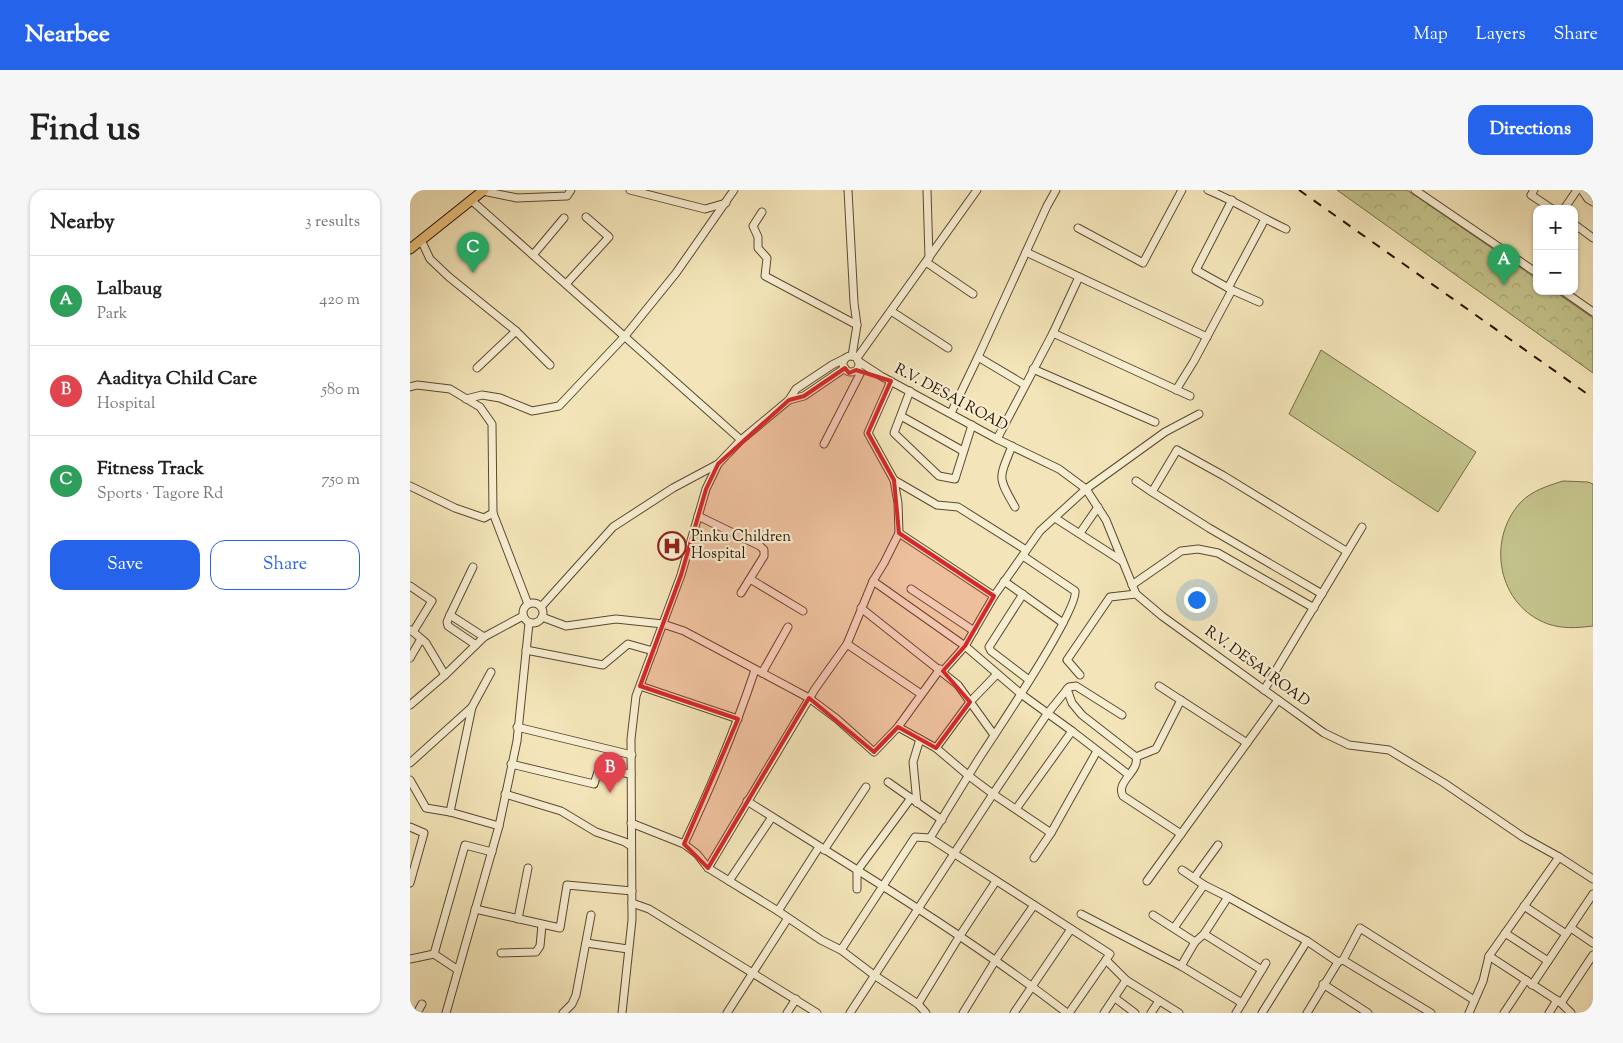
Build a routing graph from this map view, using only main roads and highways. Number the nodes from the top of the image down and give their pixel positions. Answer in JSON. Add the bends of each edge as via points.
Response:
{"nodes":[{"id":1,"x":483,"y":191,"type":"edge"},
{"id":2,"x":410,"y":249,"type":"edge"}],
"edges":[{"from":1,"to":2,"type":"main road"}]}
